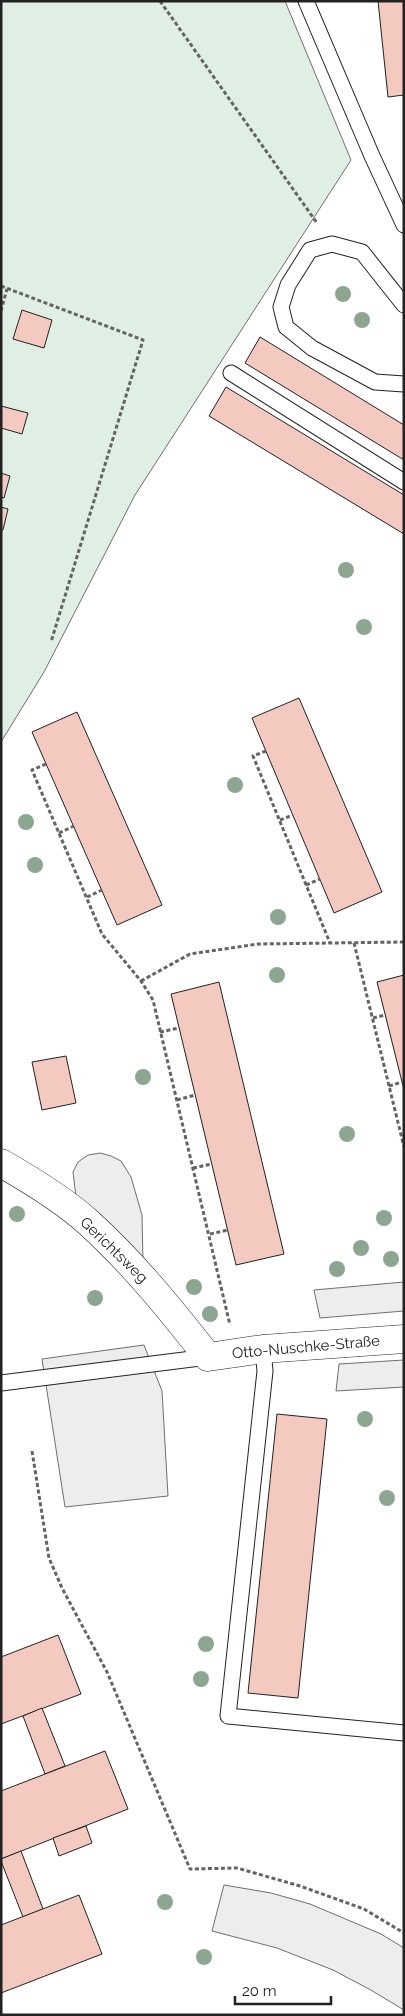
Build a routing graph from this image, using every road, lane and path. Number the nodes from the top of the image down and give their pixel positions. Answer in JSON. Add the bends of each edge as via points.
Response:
{"nodes":[{"id":1,"x":160,"y":1,"type":"edge"},
{"id":2,"x":306,"y":1,"type":"edge"},
{"id":3,"x":404,"y":225,"type":"edge"},
{"id":4,"x":332,"y":244,"type":"junction"},
{"id":5,"x":1,"y":286,"type":"edge"},
{"id":6,"x":7,"y":288,"type":"junction"},
{"id":7,"x":404,"y":305,"type":"edge"},
{"id":8,"x":1,"y":310,"type":"edge"},
{"id":9,"x":230,"y":373,"type":"dead end"},
{"id":10,"x":404,"y":384,"type":"edge"},
{"id":11,"x":404,"y":482,"type":"edge"},
{"id":12,"x":51,"y":642,"type":"dead end"},
{"id":13,"x":266,"y":751,"type":"dead end"},
{"id":14,"x":46,"y":764,"type":"dead end"},
{"id":15,"x":293,"y":815,"type":"dead end"},
{"id":16,"x":280,"y":820,"type":"junction"},
{"id":17,"x":74,"y":826,"type":"dead end"},
{"id":18,"x":59,"y":833,"type":"junction"},
{"id":19,"x":320,"y":879,"type":"dead end"},
{"id":20,"x":306,"y":885,"type":"junction"},
{"id":21,"x":102,"y":890,"type":"dead end"},
{"id":22,"x":87,"y":897,"type":"junction"},
{"id":23,"x":404,"y":942,"type":"edge"},
{"id":24,"x":330,"y":943,"type":"junction"},
{"id":25,"x":354,"y":943,"type":"junction"},
{"id":26,"x":141,"y":981,"type":"junction"},
{"id":27,"x":385,"y":1015,"type":"dead end"},
{"id":28,"x":373,"y":1018,"type":"junction"},
{"id":29,"x":179,"y":1028,"type":"dead end"},
{"id":30,"x":160,"y":1032,"type":"junction"},
{"id":31,"x":402,"y":1082,"type":"dead end"},
{"id":32,"x":389,"y":1086,"type":"junction"},
{"id":33,"x":195,"y":1095,"type":"dead end"},
{"id":34,"x":177,"y":1100,"type":"junction"},
{"id":35,"x":404,"y":1147,"type":"edge"},
{"id":36,"x":1,"y":1163,"type":"edge"},
{"id":37,"x":212,"y":1164,"type":"dead end"},
{"id":38,"x":194,"y":1168,"type":"junction"},
{"id":39,"x":228,"y":1230,"type":"dead end"},
{"id":40,"x":210,"y":1234,"type":"junction"},
{"id":41,"x":404,"y":1339,"type":"edge"},
{"id":42,"x":262,"y":1349,"type":"junction"},
{"id":43,"x":236,"y":1352,"type":"junction"},
{"id":44,"x":208,"y":1357,"type":"junction"},
{"id":45,"x":1,"y":1383,"type":"edge"},
{"id":46,"x":32,"y":1451,"type":"dead end"},
{"id":47,"x":404,"y":1733,"type":"edge"},
{"id":48,"x":404,"y":1933,"type":"edge"}],
"edges":[{"from":1,"to":4,"type":"path"},
{"from":2,"to":3,"type":"lane"},
{"from":4,"to":7,"type":"lane","via":[[362,252]]},
{"from":4,"to":10,"type":"lane","via":[[310,250],[288,285],[281,307],[286,327],[312,348],[375,382]]},
{"from":5,"to":6,"type":"path"},
{"from":6,"to":8,"type":"path"},
{"from":6,"to":12,"type":"path","via":[[144,340]]},
{"from":9,"to":11,"type":"lane"},
{"from":13,"to":16,"type":"path","via":[[253,756]]},
{"from":14,"to":18,"type":"path","via":[[32,770]]},
{"from":15,"to":16,"type":"path"},
{"from":16,"to":20,"type":"path"},
{"from":17,"to":18,"type":"path"},
{"from":18,"to":22,"type":"path"},
{"from":19,"to":20,"type":"path"},
{"from":20,"to":24,"type":"path"},
{"from":21,"to":22,"type":"path"},
{"from":22,"to":26,"type":"path","via":[[102,934]]},
{"from":23,"to":25,"type":"path"},
{"from":24,"to":25,"type":"path"},
{"from":24,"to":26,"type":"path","via":[[258,944],[190,954]]},
{"from":25,"to":28,"type":"path"},
{"from":26,"to":30,"type":"path","via":[[153,1000]]},
{"from":27,"to":28,"type":"path"},
{"from":28,"to":32,"type":"path"},
{"from":29,"to":30,"type":"path"},
{"from":30,"to":34,"type":"path"},
{"from":31,"to":32,"type":"path"},
{"from":32,"to":35,"type":"path"},
{"from":33,"to":34,"type":"path"},
{"from":34,"to":38,"type":"path"},
{"from":36,"to":44,"type":"street","name":"Gerichtsweg","via":[[29,1179],[89,1223],[159,1295]]},
{"from":37,"to":38,"type":"path"},
{"from":38,"to":40,"type":"path"},
{"from":39,"to":40,"type":"path"},
{"from":40,"to":43,"type":"path"},
{"from":41,"to":42,"type":"street","name":"Otto-Nuschke-Straße"},
{"from":42,"to":43,"type":"street","name":"Otto-Nuschke-Straße"},
{"from":42,"to":47,"type":"lane","via":[[265,1371],[228,1716]]},
{"from":43,"to":44,"type":"street","name":"Otto-Nuschke-Straße"},
{"from":44,"to":45,"type":"lane"},
{"from":46,"to":48,"type":"path","via":[[49,1558],[107,1672],[190,1869],[237,1868],[300,1886],[364,1909]]}]}
